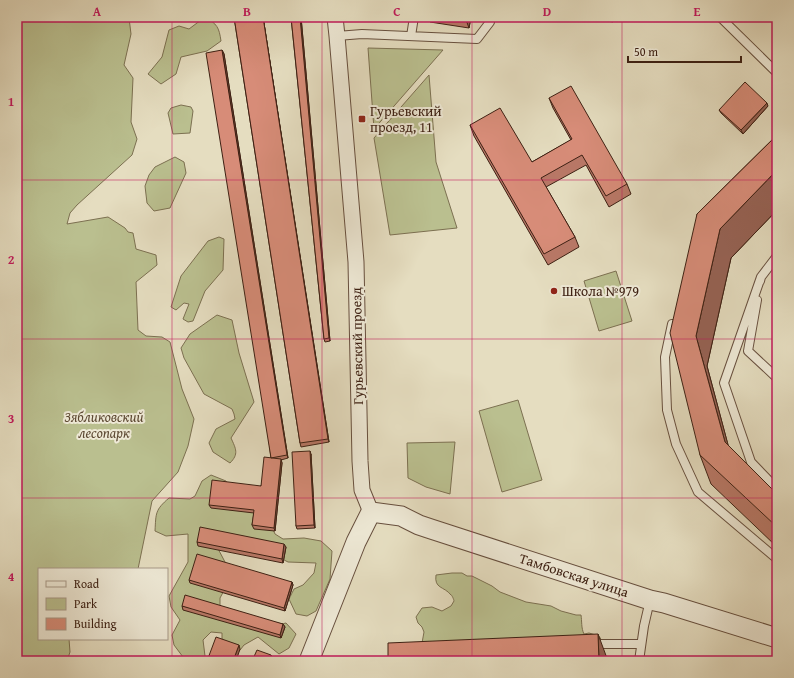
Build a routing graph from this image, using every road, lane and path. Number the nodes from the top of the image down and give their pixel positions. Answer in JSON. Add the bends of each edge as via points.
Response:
{"nodes":[{"id":1,"x":335,"y":17,"type":"edge"},
{"id":2,"x":414,"y":17,"type":"edge"},
{"id":3,"x":491,"y":17,"type":"edge"},
{"id":4,"x":720,"y":17,"type":"edge"},
{"id":5,"x":337,"y":36,"type":"junction"},
{"id":6,"x":411,"y":36,"type":"junction"},
{"id":7,"x":777,"y":73,"type":"edge"},
{"id":8,"x":777,"y":256,"type":"edge"},
{"id":9,"x":761,"y":277,"type":"junction"},
{"id":10,"x":673,"y":319,"type":"edge"},
{"id":11,"x":777,"y":378,"type":"edge"},
{"id":12,"x":777,"y":489,"type":"edge"},
{"id":13,"x":371,"y":512,"type":"junction"},
{"id":14,"x":777,"y":559,"type":"edge"},
{"id":15,"x":650,"y":600,"type":"junction"},
{"id":16,"x":777,"y":638,"type":"edge"},
{"id":17,"x":587,"y":644,"type":"edge"},
{"id":18,"x":641,"y":644,"type":"junction"},
{"id":19,"x":309,"y":661,"type":"edge"},
{"id":20,"x":639,"y":661,"type":"edge"}],
"edges":[{"from":1,"to":5,"type":"street","name":"Гурьевский проезд"},
{"from":2,"to":6,"type":"lane"},
{"from":3,"to":6,"type":"lane","via":[[477,39]]},
{"from":4,"to":7,"type":"lane"},
{"from":5,"to":6,"type":"lane"},
{"from":5,"to":13,"type":"street","name":"Гурьевский проезд","via":[[356,262],[362,490]]},
{"from":8,"to":9,"type":"lane"},
{"from":9,"to":11,"type":"lane","via":[[748,351]]},
{"from":9,"to":12,"type":"lane","via":[[724,383],[751,462]]},
{"from":10,"to":14,"type":"lane","via":[[665,357],[667,410],[676,444],[698,492]]},
{"from":13,"to":15,"type":"street","name":"Тамбовская улица","via":[[400,516],[419,525]]},
{"from":13,"to":19,"type":"street","via":[[356,542]]},
{"from":15,"to":16,"type":"street","name":"Тамбовская улица"},
{"from":15,"to":18,"type":"lane"},
{"from":17,"to":18,"type":"lane"},
{"from":18,"to":20,"type":"lane"}]}
